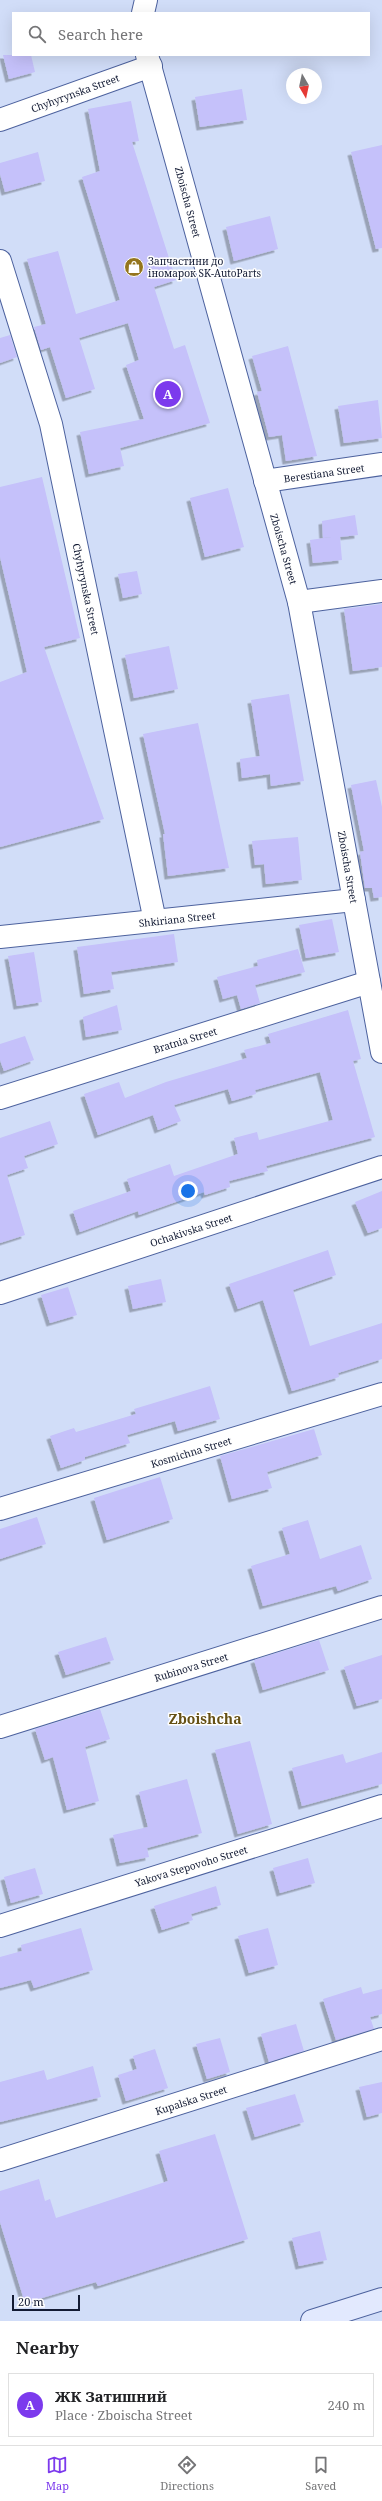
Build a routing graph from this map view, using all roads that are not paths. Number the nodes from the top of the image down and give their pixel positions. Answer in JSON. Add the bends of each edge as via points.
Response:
{"nodes":[{"id":1,"x":146,"y":0,"type":"edge"},
{"id":2,"x":143,"y":12,"type":"edge"},
{"id":3,"x":149,"y":61,"type":"edge"},
{"id":4,"x":0,"y":120,"type":"edge"},
{"id":5,"x":0,"y":261,"type":"edge"},
{"id":6,"x":382,"y":464,"type":"edge"},
{"id":7,"x":265,"y":481,"type":"junction"},
{"id":8,"x":382,"y":591,"type":"edge"},
{"id":9,"x":299,"y":602,"type":"junction"},
{"id":10,"x":354,"y":900,"type":"junction"},
{"id":11,"x":155,"y":921,"type":"junction"},
{"id":12,"x":0,"y":937,"type":"edge"},
{"id":13,"x":369,"y":982,"type":"junction"},
{"id":14,"x":382,"y":1052,"type":"edge"},
{"id":15,"x":0,"y":1098,"type":"edge"},
{"id":16,"x":382,"y":1167,"type":"edge"},
{"id":17,"x":0,"y":1293,"type":"edge"},
{"id":18,"x":382,"y":1394,"type":"edge"},
{"id":19,"x":0,"y":1509,"type":"edge"},
{"id":20,"x":382,"y":1607,"type":"edge"},
{"id":21,"x":0,"y":1727,"type":"edge"},
{"id":22,"x":382,"y":1806,"type":"edge"},
{"id":23,"x":0,"y":1926,"type":"edge"},
{"id":24,"x":382,"y":2039,"type":"edge"},
{"id":25,"x":0,"y":2160,"type":"edge"},
{"id":26,"x":382,"y":2298,"type":"edge"},
{"id":27,"x":312,"y":2321,"type":"edge"}],
"edges":[{"from":1,"to":2,"type":"street"},
{"from":3,"to":4,"type":"street","name":"Chyhyrynska Street"},
{"from":3,"to":7,"type":"street","name":"Zboischa Street"},
{"from":5,"to":11,"type":"street","name":"Chyhyrynska Street","via":[[51,424]]},
{"from":6,"to":7,"type":"street","name":"Berestiana Street"},
{"from":7,"to":9,"type":"street","name":"Zboischa Street"},
{"from":8,"to":9,"type":"street"},
{"from":9,"to":10,"type":"street","name":"Zboischa Street"},
{"from":10,"to":11,"type":"street","name":"Shkiriana Street"},
{"from":10,"to":13,"type":"street","name":"Zboischa Street"},
{"from":11,"to":12,"type":"street","name":"Shkiriana Street"},
{"from":13,"to":14,"type":"street","name":"Zboischa Street"},
{"from":13,"to":15,"type":"street","name":"Bratnia Street"},
{"from":16,"to":17,"type":"street","name":"Ochakivska Street"},
{"from":18,"to":19,"type":"street","name":"Kosmichna Street"},
{"from":20,"to":21,"type":"street","name":"Rubinova Street"},
{"from":22,"to":23,"type":"street","name":"Yakova Stepovoho Street"},
{"from":24,"to":25,"type":"street","name":"Kupalska Street"},
{"from":26,"to":27,"type":"main road"}]}
